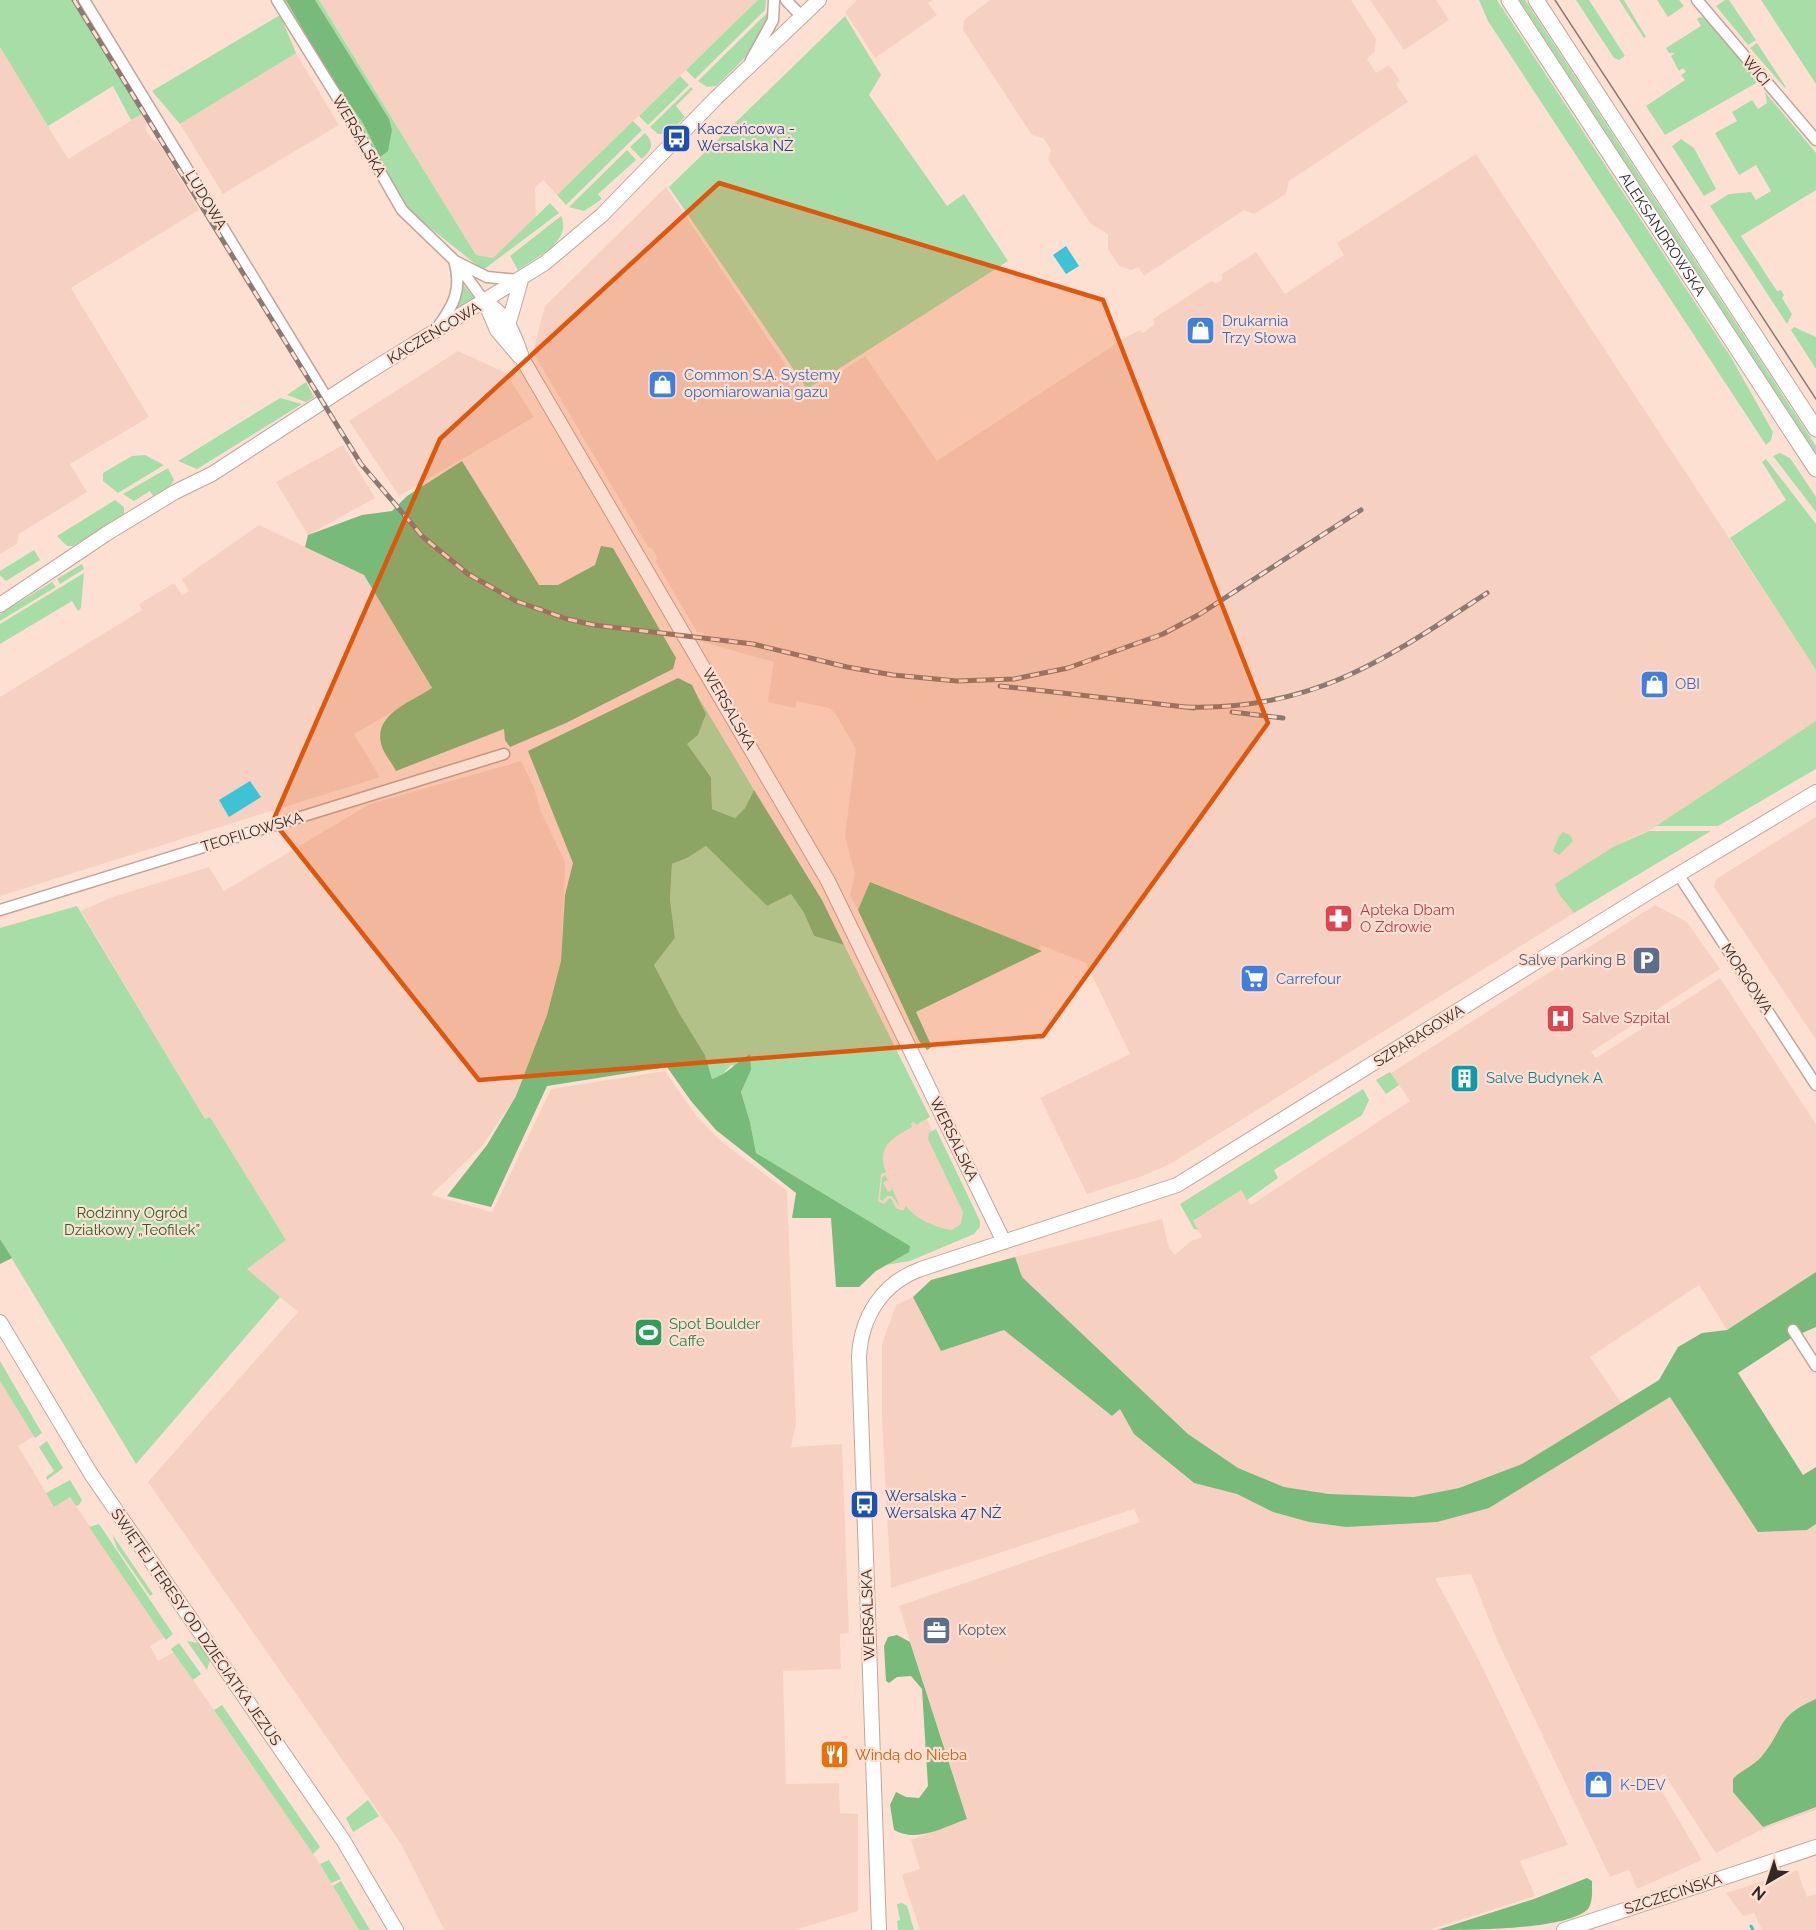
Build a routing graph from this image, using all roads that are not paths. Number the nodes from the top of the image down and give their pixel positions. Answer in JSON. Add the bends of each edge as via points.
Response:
{"nodes":[{"id":1,"x":84,"y":0,"type":"edge"},
{"id":2,"x":277,"y":0,"type":"edge"},
{"id":3,"x":774,"y":0,"type":"edge"},
{"id":4,"x":786,"y":0,"type":"edge"},
{"id":5,"x":819,"y":0,"type":"edge"},
{"id":6,"x":1509,"y":0,"type":"edge"},
{"id":7,"x":1536,"y":0,"type":"edge"},
{"id":8,"x":1697,"y":0,"type":"edge"},
{"id":9,"x":802,"y":17,"type":"junction"},
{"id":10,"x":747,"y":68,"type":"junction"},
{"id":11,"x":1816,"y":140,"type":"edge"},
{"id":12,"x":454,"y":261,"type":"junction"},
{"id":13,"x":521,"y":280,"type":"junction"},
{"id":14,"x":486,"y":302,"type":"junction"},
{"id":15,"x":509,"y":322,"type":"junction"},
{"id":16,"x":434,"y":332,"type":"junction"},
{"id":17,"x":523,"y":360,"type":"junction"},
{"id":18,"x":328,"y":400,"type":"junction"},
{"id":19,"x":1816,"y":429,"type":"edge"},
{"id":20,"x":1816,"y":469,"type":"edge"},
{"id":21,"x":0,"y":605,"type":"edge"},
{"id":22,"x":504,"y":754,"type":"dead end"},
{"id":23,"x":1816,"y":792,"type":"edge"},
{"id":24,"x":1678,"y":874,"type":"junction"},
{"id":25,"x":0,"y":910,"type":"edge"},
{"id":26,"x":1816,"y":1085,"type":"edge"},
{"id":27,"x":1004,"y":1242,"type":"junction"},
{"id":28,"x":0,"y":1322,"type":"edge"},
{"id":29,"x":1793,"y":1330,"type":"dead end"},
{"id":30,"x":1816,"y":1366,"type":"edge"},
{"id":31,"x":1816,"y":1847,"type":"edge"},
{"id":32,"x":396,"y":1930,"type":"edge"},
{"id":33,"x":879,"y":1930,"type":"edge"},
{"id":34,"x":1564,"y":1930,"type":"edge"}],
"edges":[{"from":1,"to":18,"type":"street","name":"LUDOWA"},
{"from":2,"to":12,"type":"street","name":"WERSALSKA","via":[[402,210]]},
{"from":3,"to":10,"type":"street","via":[[772,20]]},
{"from":4,"to":9,"type":"street"},
{"from":5,"to":9,"type":"street","name":"KACZEŃCOWA"},
{"from":6,"to":20,"type":"main road","name":"ALEKSANDROWSKA"},
{"from":7,"to":19,"type":"main road","name":"ALEKSANDROWSKA"},
{"from":8,"to":11,"type":"street","name":"WICI"},
{"from":9,"to":10,"type":"street","name":"KACZEŃCOWA"},
{"from":10,"to":13,"type":"street","name":"KACZEŃCOWA","via":[[593,223]]},
{"from":12,"to":13,"type":"street","name":"WERSALSKA","via":[[493,279]]},
{"from":12,"to":14,"type":"street","name":"WERSALSKA"},
{"from":12,"to":16,"type":"street","via":[[459,284],[457,296]]},
{"from":13,"to":14,"type":"street","name":"KACZEŃCOWA"},
{"from":13,"to":15,"type":"street"},
{"from":14,"to":15,"type":"street","name":"WERSALSKA"},
{"from":14,"to":16,"type":"street","name":"KACZEŃCOWA"},
{"from":14,"to":17,"type":"street","name":"WERSALSKA","via":[[497,330]]},
{"from":15,"to":17,"type":"street","name":"WERSALSKA"},
{"from":16,"to":18,"type":"street","name":"KACZEŃCOWA"},
{"from":17,"to":27,"type":"street","name":"WERSALSKA","via":[[828,881]]},
{"from":18,"to":21,"type":"street","name":"KACZEŃCOWA","via":[[212,474],[106,534]]},
{"from":22,"to":25,"type":"street","name":"TEOFILOWSKA"},
{"from":23,"to":24,"type":"street","name":"SZPARAGOWA"},
{"from":24,"to":26,"type":"street","name":"MORGOWA"},
{"from":24,"to":27,"type":"street","name":"SZPARAGOWA","via":[[1177,1185]]},
{"from":27,"to":33,"type":"street","name":"WERSALSKA","via":[[897,1280],[871,1310],[860,1342]]},
{"from":28,"to":32,"type":"street","name":"ŚWIĘTEJ TERESY OD DZIECIĄTKA JEZUS","via":[[92,1474],[343,1840]]},
{"from":29,"to":30,"type":"street"},
{"from":31,"to":34,"type":"street","name":"SZCZECIŃSKA"}]}
